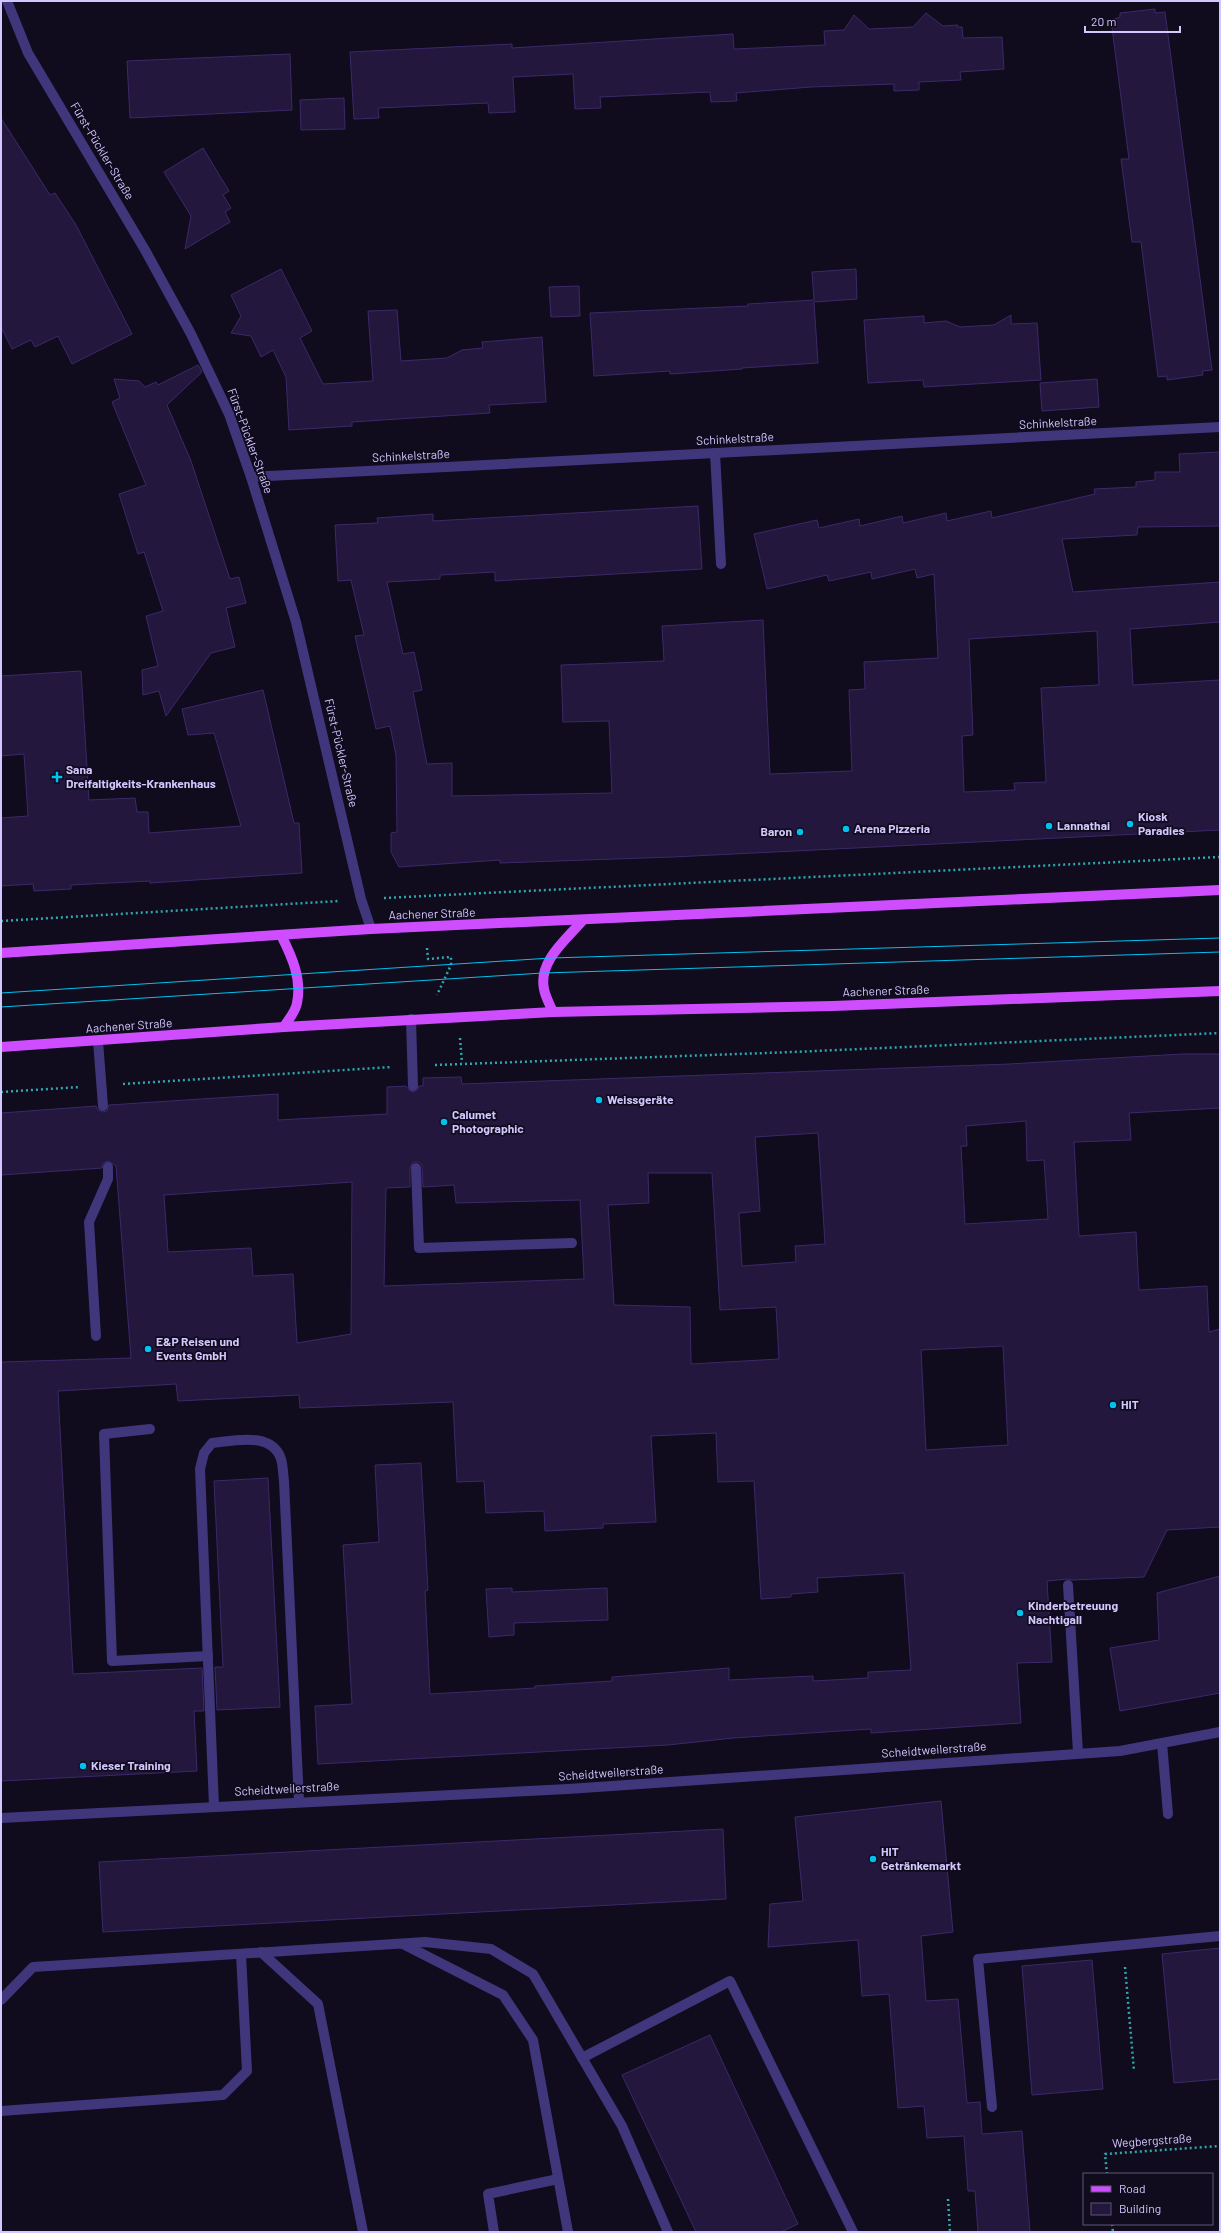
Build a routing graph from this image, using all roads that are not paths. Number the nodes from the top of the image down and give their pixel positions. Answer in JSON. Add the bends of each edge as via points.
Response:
{"nodes":[{"id":1,"x":7,"y":1,"type":"edge"},
{"id":2,"x":1220,"y":427,"type":"edge"},
{"id":3,"x":715,"y":453,"type":"junction"},
{"id":4,"x":251,"y":477,"type":"junction"},
{"id":5,"x":721,"y":564,"type":"dead end"},
{"id":6,"x":1220,"y":890,"type":"edge"},
{"id":7,"x":583,"y":920,"type":"junction"},
{"id":8,"x":370,"y":929,"type":"junction"},
{"id":9,"x":282,"y":937,"type":"junction"},
{"id":10,"x":1,"y":954,"type":"edge"},
{"id":11,"x":1220,"y":991,"type":"edge"},
{"id":12,"x":553,"y":1012,"type":"junction"},
{"id":13,"x":411,"y":1019,"type":"junction"},
{"id":14,"x":284,"y":1027,"type":"junction"},
{"id":15,"x":98,"y":1041,"type":"junction"},
{"id":16,"x":1,"y":1047,"type":"edge"},
{"id":17,"x":413,"y":1086,"type":"dead end"},
{"id":18,"x":103,"y":1106,"type":"dead end"},
{"id":19,"x":108,"y":1167,"type":"dead end"},
{"id":20,"x":416,"y":1168,"type":"dead end"},
{"id":21,"x":572,"y":1243,"type":"dead end"},
{"id":22,"x":96,"y":1336,"type":"dead end"},
{"id":23,"x":150,"y":1429,"type":"dead end"},
{"id":24,"x":1068,"y":1585,"type":"dead end"},
{"id":25,"x":208,"y":1656,"type":"junction"},
{"id":26,"x":1220,"y":1732,"type":"edge"},
{"id":27,"x":1162,"y":1743,"type":"junction"},
{"id":28,"x":1078,"y":1753,"type":"junction"},
{"id":29,"x":298,"y":1802,"type":"junction"},
{"id":30,"x":214,"y":1806,"type":"junction"},
{"id":31,"x":1168,"y":1814,"type":"dead end"},
{"id":32,"x":1,"y":1818,"type":"edge"},
{"id":33,"x":1220,"y":1936,"type":"edge"},
{"id":34,"x":402,"y":1944,"type":"junction"},
{"id":35,"x":261,"y":1952,"type":"junction"},
{"id":36,"x":241,"y":1954,"type":"junction"},
{"id":37,"x":1,"y":2000,"type":"edge"},
{"id":38,"x":582,"y":2058,"type":"junction"},
{"id":39,"x":992,"y":2107,"type":"dead end"},
{"id":40,"x":1,"y":2111,"type":"edge"},
{"id":41,"x":558,"y":2179,"type":"junction"},
{"id":42,"x":363,"y":2232,"type":"edge"},
{"id":43,"x":494,"y":2232,"type":"edge"},
{"id":44,"x":568,"y":2232,"type":"edge"},
{"id":45,"x":668,"y":2232,"type":"edge"},
{"id":46,"x":854,"y":2232,"type":"edge"}],
"edges":[{"from":1,"to":4,"type":"street","name":"Fürst-Pückler-Straße","via":[[28,53],[145,250],[191,334],[229,414]]},
{"from":2,"to":3,"type":"street","name":"Schinkelstraße"},
{"from":3,"to":4,"type":"street","name":"Schinkelstraße"},
{"from":3,"to":5,"type":"street"},
{"from":4,"to":8,"type":"street","name":"Fürst-Pückler-Straße","via":[[296,622]]},
{"from":6,"to":7,"type":"main road","name":"Aachener Straße"},
{"from":7,"to":8,"type":"main road","name":"Aachener Straße"},
{"from":7,"to":12,"type":"main road","via":[[550,958],[544,973],[544,989]]},
{"from":8,"to":9,"type":"main road","name":"Aachener Straße"},
{"from":9,"to":10,"type":"main road","name":"Aachener Straße"},
{"from":9,"to":14,"type":"main road","via":[[294,960],[297,987],[297,1003]]},
{"from":11,"to":12,"type":"main road","name":"Aachener Straße","via":[[833,1006]]},
{"from":12,"to":13,"type":"main road","name":"Aachener Straße"},
{"from":13,"to":14,"type":"main road","name":"Aachener Straße"},
{"from":13,"to":17,"type":"street"},
{"from":14,"to":15,"type":"main road","name":"Aachener Straße"},
{"from":15,"to":16,"type":"main road","name":"Aachener Straße"},
{"from":15,"to":18,"type":"street"},
{"from":19,"to":22,"type":"street","via":[[108,1179],[89,1222]]},
{"from":20,"to":21,"type":"street","via":[[418,1248]]},
{"from":23,"to":25,"type":"street","via":[[104,1434],[112,1661]]},
{"from":24,"to":28,"type":"street"},
{"from":25,"to":29,"type":"street","via":[[200,1469],[204,1453],[212,1444],[252,1439],[271,1446],[280,1458],[284,1481]]},
{"from":25,"to":30,"type":"street"},
{"from":26,"to":27,"type":"street","name":"Scheidtweilerstraße"},
{"from":27,"to":28,"type":"street","name":"Scheidtweilerstraße","via":[[1120,1751]]},
{"from":27,"to":31,"type":"street"},
{"from":28,"to":29,"type":"street","name":"Scheidtweilerstraße","via":[[568,1789]]},
{"from":29,"to":30,"type":"street","name":"Scheidtweilerstraße"},
{"from":30,"to":32,"type":"street","name":"Scheidtweilerstraße"},
{"from":33,"to":39,"type":"street","via":[[978,1959]]},
{"from":34,"to":35,"type":"street"},
{"from":34,"to":38,"type":"street","via":[[425,1942],[491,1949],[533,1974]]},
{"from":34,"to":41,"type":"street","via":[[503,1995],[534,2040]]},
{"from":35,"to":36,"type":"street"},
{"from":35,"to":42,"type":"street","via":[[318,2004]]},
{"from":36,"to":37,"type":"street","via":[[34,1967]]},
{"from":36,"to":40,"type":"street","via":[[247,2071],[223,2095]]},
{"from":38,"to":45,"type":"street","via":[[622,2126]]},
{"from":38,"to":46,"type":"street","via":[[730,1981]]},
{"from":41,"to":43,"type":"street","via":[[488,2194]]},
{"from":41,"to":44,"type":"street"}]}
